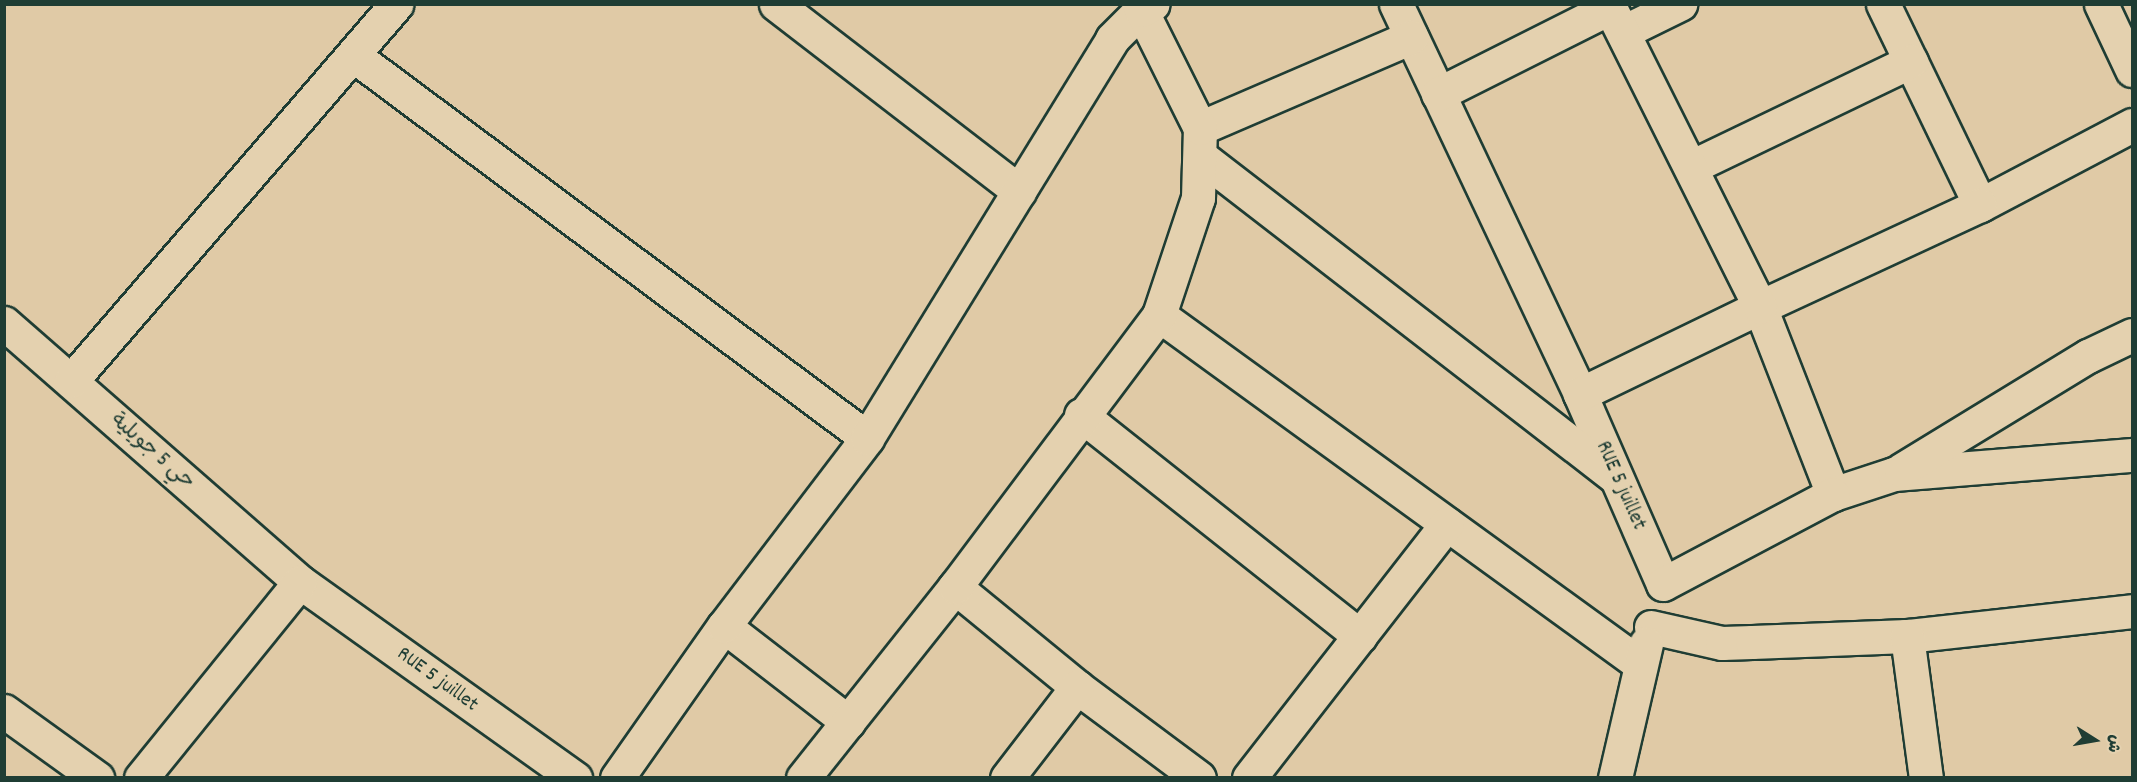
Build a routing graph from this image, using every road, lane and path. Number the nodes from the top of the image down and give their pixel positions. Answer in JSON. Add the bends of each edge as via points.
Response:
{"nodes":[{"id":1,"x":396,"y":4,"type":"edge"},
{"id":2,"x":776,"y":4,"type":"edge"},
{"id":3,"x":1396,"y":4,"type":"edge"},
{"id":4,"x":1680,"y":4,"type":"edge"},
{"id":5,"x":2101,"y":4,"type":"edge"},
{"id":6,"x":1144,"y":6,"type":"edge"},
{"id":7,"x":1888,"y":6,"type":"edge"},
{"id":8,"x":1613,"y":15,"type":"edge"},
{"id":9,"x":1412,"y":37,"type":"junction"},
{"id":10,"x":352,"y":55,"type":"junction"},
{"id":11,"x":1911,"y":61,"type":"junction"},
{"id":12,"x":2133,"y":70,"type":"edge"},
{"id":13,"x":1438,"y":94,"type":"junction"},
{"id":14,"x":2133,"y":125,"type":"edge"},
{"id":15,"x":1200,"y":142,"type":"junction"},
{"id":16,"x":1691,"y":167,"type":"junction"},
{"id":17,"x":1019,"y":191,"type":"junction"},
{"id":18,"x":1980,"y":205,"type":"junction"},
{"id":19,"x":1760,"y":308,"type":"junction"},
{"id":20,"x":1159,"y":315,"type":"junction"},
{"id":21,"x":4,"y":323,"type":"edge"},
{"id":22,"x":2133,"y":335,"type":"edge"},
{"id":23,"x":71,"y":381,"type":"junction"},
{"id":24,"x":1580,"y":394,"type":"junction"},
{"id":25,"x":1081,"y":415,"type":"junction"},
{"id":26,"x":867,"y":438,"type":"junction"},
{"id":27,"x":2133,"y":455,"type":"edge"},
{"id":28,"x":1894,"y":474,"type":"junction"},
{"id":29,"x":1616,"y":477,"type":"junction"},
{"id":30,"x":1833,"y":494,"type":"junction"},
{"id":31,"x":1447,"y":524,"type":"junction"},
{"id":32,"x":300,"y":582,"type":"junction"},
{"id":33,"x":1663,"y":584,"type":"junction"},
{"id":34,"x":955,"y":587,"type":"junction"},
{"id":35,"x":2133,"y":611,"type":"edge"},
{"id":36,"x":724,"y":626,"type":"junction"},
{"id":37,"x":1651,"y":627,"type":"junction"},
{"id":38,"x":1360,"y":636,"type":"junction"},
{"id":39,"x":1907,"y":636,"type":"junction"},
{"id":40,"x":1640,"y":664,"type":"junction"},
{"id":41,"x":1077,"y":687,"type":"junction"},
{"id":42,"x":4,"y":711,"type":"edge"},
{"id":43,"x":848,"y":722,"type":"junction"},
{"id":44,"x":97,"y":777,"type":"edge"},
{"id":45,"x":141,"y":777,"type":"edge"},
{"id":46,"x":575,"y":777,"type":"edge"},
{"id":47,"x":617,"y":777,"type":"edge"},
{"id":48,"x":803,"y":777,"type":"edge"},
{"id":49,"x":1007,"y":777,"type":"edge"},
{"id":50,"x":1199,"y":777,"type":"edge"},
{"id":51,"x":1249,"y":777,"type":"edge"},
{"id":52,"x":1615,"y":777,"type":"edge"},
{"id":53,"x":1926,"y":777,"type":"edge"}],
"edges":[{"from":1,"to":10,"type":"street"},
{"from":2,"to":17,"type":"street"},
{"from":3,"to":9,"type":"street","name":"RUE 5 juillet"},
{"from":4,"to":8,"type":"street"},
{"from":5,"to":12,"type":"street"},
{"from":6,"to":15,"type":"street"},
{"from":6,"to":17,"type":"street","via":[[1112,39]]},
{"from":7,"to":11,"type":"street"},
{"from":8,"to":13,"type":"street"},
{"from":8,"to":16,"type":"street"},
{"from":9,"to":13,"type":"street","name":"RUE 5 juillet"},
{"from":9,"to":15,"type":"street"},
{"from":10,"to":23,"type":"street"},
{"from":10,"to":26,"type":"street"},
{"from":11,"to":16,"type":"street"},
{"from":11,"to":18,"type":"street"},
{"from":13,"to":24,"type":"street","name":"RUE 5 juillet"},
{"from":14,"to":18,"type":"street"},
{"from":15,"to":20,"type":"street","via":[[1198,198]]},
{"from":15,"to":29,"type":"street"},
{"from":16,"to":19,"type":"street"},
{"from":17,"to":26,"type":"street"},
{"from":18,"to":19,"type":"street"},
{"from":19,"to":24,"type":"street"},
{"from":19,"to":30,"type":"street"},
{"from":20,"to":25,"type":"street"},
{"from":20,"to":31,"type":"street"},
{"from":21,"to":23,"type":"street","name":"حي 5 جويلية"},
{"from":22,"to":28,"type":"street","via":[[2088,356]]},
{"from":23,"to":32,"type":"street","name":"حي 5 جويلية"},
{"from":24,"to":29,"type":"street","name":"RUE 5 juillet"},
{"from":25,"to":34,"type":"street"},
{"from":25,"to":38,"type":"street"},
{"from":26,"to":36,"type":"street"},
{"from":27,"to":28,"type":"street"},
{"from":28,"to":30,"type":"street"},
{"from":29,"to":33,"type":"street","name":"RUE 5 juillet"},
{"from":30,"to":33,"type":"street"},
{"from":31,"to":38,"type":"street"},
{"from":31,"to":40,"type":"street"},
{"from":32,"to":45,"type":"street"},
{"from":32,"to":46,"type":"street","name":"RUE 5 juillet"},
{"from":33,"to":37,"type":"street"},
{"from":34,"to":41,"type":"street"},
{"from":34,"to":43,"type":"street"},
{"from":35,"to":39,"type":"street"},
{"from":36,"to":43,"type":"street"},
{"from":36,"to":47,"type":"street"},
{"from":37,"to":39,"type":"street","via":[[1722,643]]},
{"from":37,"to":40,"type":"street"},
{"from":38,"to":51,"type":"street"},
{"from":39,"to":53,"type":"street"},
{"from":40,"to":52,"type":"street"},
{"from":41,"to":49,"type":"street"},
{"from":41,"to":50,"type":"street"},
{"from":42,"to":44,"type":"street"},
{"from":43,"to":48,"type":"street"}]}
